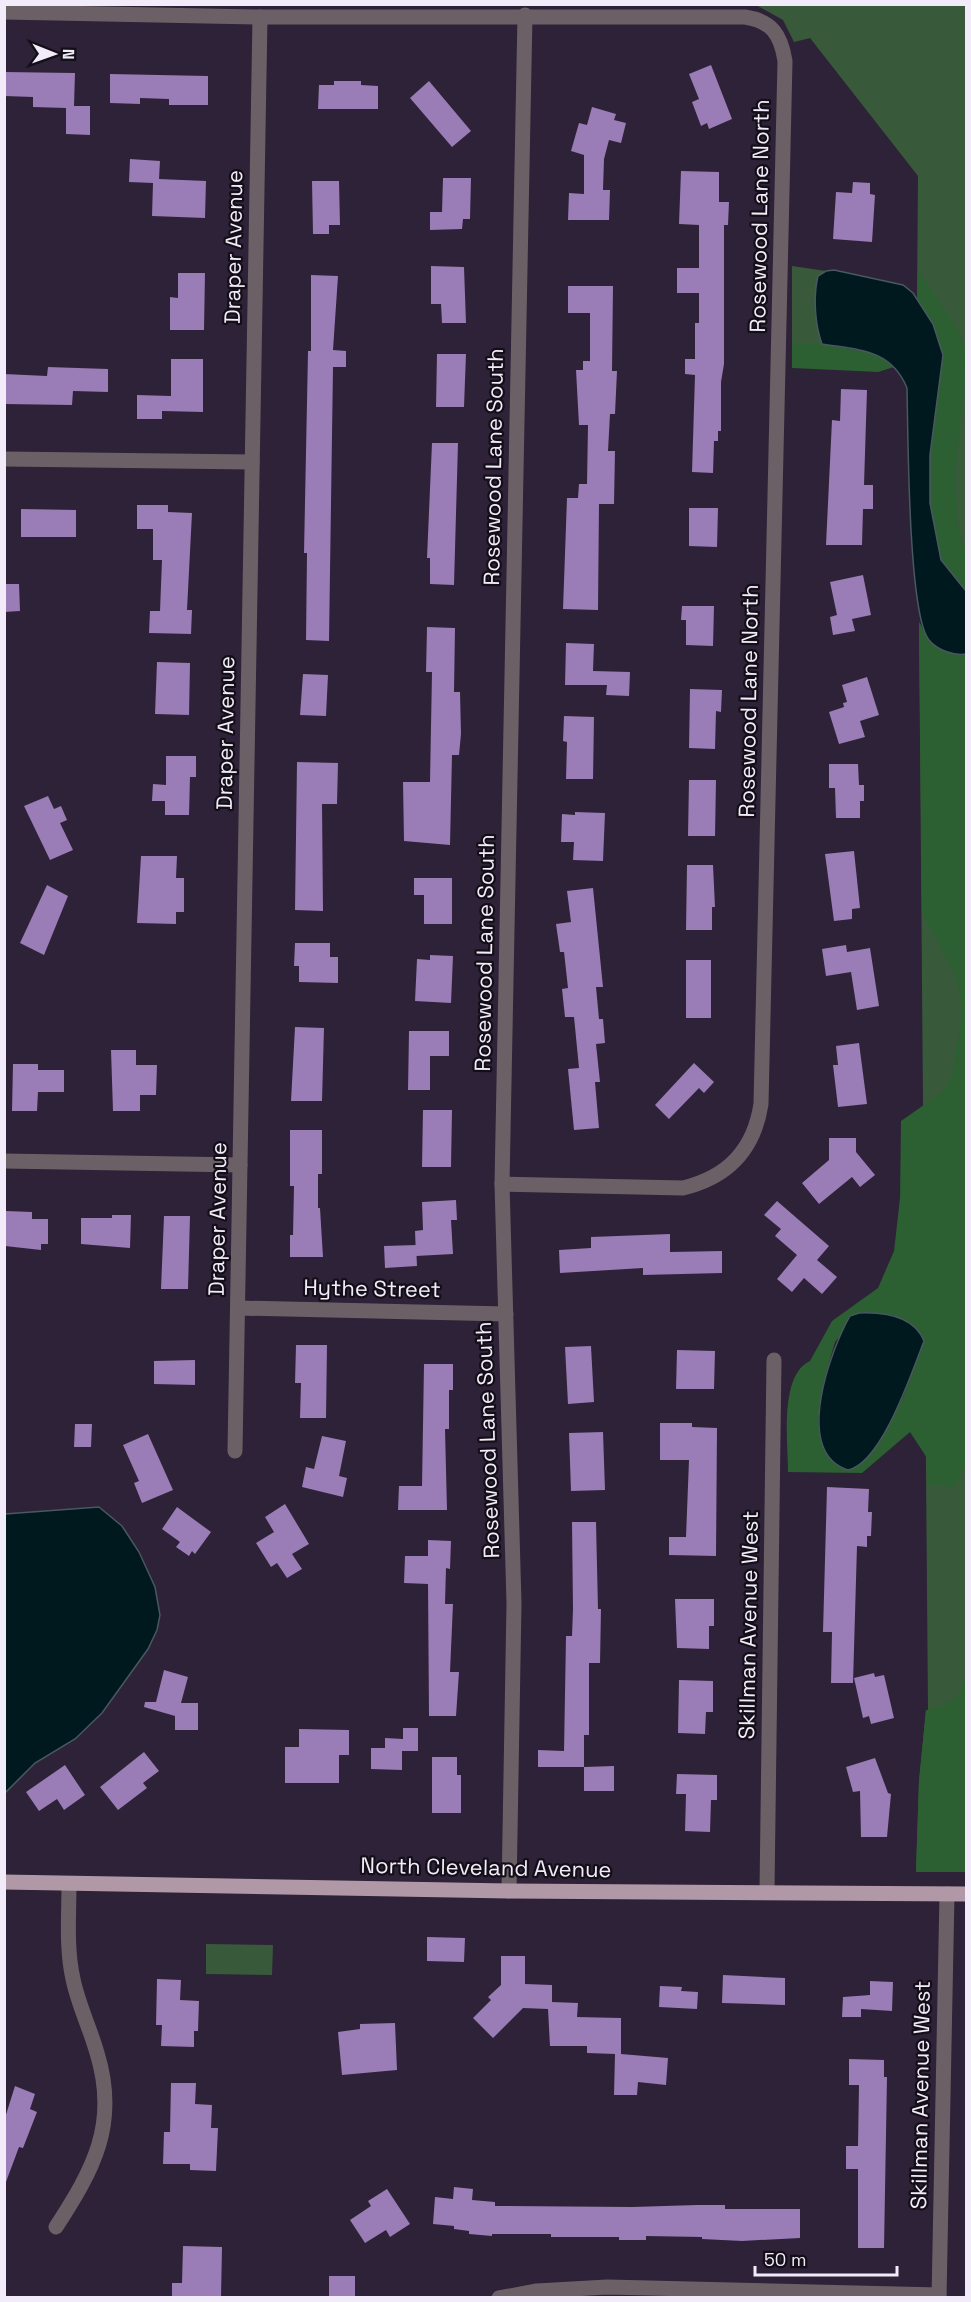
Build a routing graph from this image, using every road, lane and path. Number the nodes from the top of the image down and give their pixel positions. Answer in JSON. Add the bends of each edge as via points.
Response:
{"nodes":[{"id":1,"x":4,"y":12,"type":"edge"},
{"id":2,"x":525,"y":15,"type":"junction"},
{"id":3,"x":260,"y":17,"type":"junction"},
{"id":4,"x":4,"y":459,"type":"edge"},
{"id":5,"x":252,"y":462,"type":"junction"},
{"id":6,"x":4,"y":1161,"type":"edge"},
{"id":7,"x":240,"y":1165,"type":"junction"},
{"id":8,"x":502,"y":1184,"type":"junction"},
{"id":9,"x":237,"y":1308,"type":"junction"},
{"id":10,"x":506,"y":1314,"type":"junction"},
{"id":11,"x":774,"y":1360,"type":"dead end"},
{"id":12,"x":235,"y":1451,"type":"dead end"},
{"id":13,"x":4,"y":1882,"type":"edge"},
{"id":14,"x":69,"y":1884,"type":"junction"},
{"id":15,"x":509,"y":1891,"type":"junction"},
{"id":16,"x":767,"y":1891,"type":"junction"},
{"id":17,"x":947,"y":1894,"type":"junction"},
{"id":18,"x":966,"y":1894,"type":"edge"},
{"id":19,"x":56,"y":2227,"type":"dead end"},
{"id":20,"x":939,"y":2296,"type":"edge"},
{"id":21,"x":499,"y":2298,"type":"edge"}],
"edges":[{"from":1,"to":3,"type":"street"},
{"from":2,"to":3,"type":"street"},
{"from":2,"to":8,"type":"street","name":"Rosewood Lane South"},
{"from":2,"to":8,"type":"street","name":"Rosewood Lane North","via":[[759,19],[774,29],[785,62],[758,1124],[738,1160],[703,1183],[683,1188]]},
{"from":3,"to":5,"type":"street","name":"Draper Avenue"},
{"from":4,"to":5,"type":"street"},
{"from":5,"to":7,"type":"street","name":"Draper Avenue"},
{"from":6,"to":7,"type":"street"},
{"from":7,"to":9,"type":"street","name":"Draper Avenue"},
{"from":8,"to":10,"type":"street","name":"Rosewood Lane South"},
{"from":9,"to":10,"type":"street","name":"Hythe Street"},
{"from":9,"to":12,"type":"street","name":"Draper Avenue"},
{"from":10,"to":15,"type":"street","name":"Rosewood Lane South","via":[[514,1604]]},
{"from":11,"to":16,"type":"street","name":"Skillman Avenue West"},
{"from":13,"to":14,"type":"main road","name":"North Cleveland Avenue"},
{"from":14,"to":15,"type":"main road","name":"North Cleveland Avenue"},
{"from":14,"to":19,"type":"street","via":[[70,1963],[98,2055],[104,2117],[99,2150],[91,2170]]},
{"from":15,"to":16,"type":"main road","name":"North Cleveland Avenue"},
{"from":16,"to":17,"type":"main road","name":"North Cleveland Avenue"},
{"from":17,"to":18,"type":"main road","name":"North Cleveland Avenue"},
{"from":17,"to":20,"type":"street","name":"Skillman Avenue West"},
{"from":20,"to":21,"type":"street","via":[[607,2287],[537,2291]]}]}
